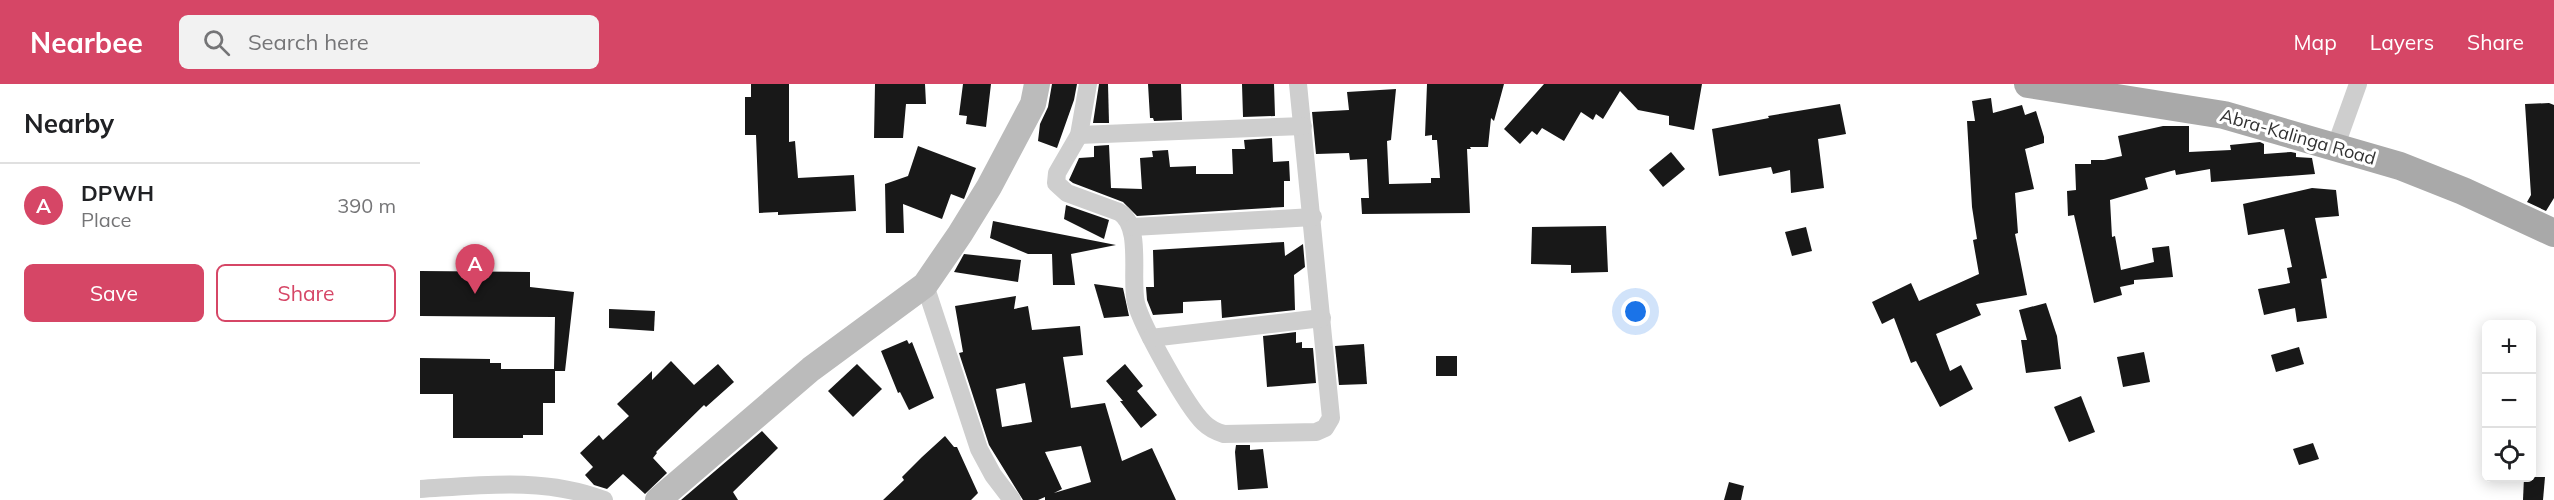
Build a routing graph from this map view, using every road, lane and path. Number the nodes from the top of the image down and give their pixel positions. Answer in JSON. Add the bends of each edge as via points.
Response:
{"nodes":[{"id":1,"x":1037,"y":84,"type":"edge"},
{"id":2,"x":1088,"y":84,"type":"edge"},
{"id":3,"x":1298,"y":84,"type":"edge"},
{"id":4,"x":2028,"y":84,"type":"edge"},
{"id":5,"x":2358,"y":84,"type":"edge"},
{"id":6,"x":1303,"y":126,"type":"junction"},
{"id":7,"x":1079,"y":135,"type":"junction"},
{"id":8,"x":2335,"y":148,"type":"junction"},
{"id":9,"x":1313,"y":217,"type":"junction"},
{"id":10,"x":1133,"y":227,"type":"junction"},
{"id":11,"x":2554,"y":234,"type":"edge"},
{"id":12,"x":925,"y":285,"type":"junction"},
{"id":13,"x":1322,"y":318,"type":"junction"},
{"id":14,"x":1151,"y":338,"type":"junction"},
{"id":15,"x":420,"y":489,"type":"edge"},
{"id":16,"x":604,"y":500,"type":"edge"},
{"id":17,"x":658,"y":500,"type":"edge"},
{"id":18,"x":1012,"y":500,"type":"edge"}],
"edges":[{"from":1,"to":12,"type":"street","via":[[1033,104],[989,187]]},
{"from":2,"to":7,"type":"street"},
{"from":3,"to":6,"type":"street"},
{"from":4,"to":8,"type":"main road","name":"Abra-Kalinga Road","via":[[2224,115]]},
{"from":5,"to":8,"type":"street"},
{"from":6,"to":7,"type":"street"},
{"from":6,"to":9,"type":"street"},
{"from":7,"to":10,"type":"street","via":[[1057,173],[1056,183],[1067,193],[1119,212]]},
{"from":8,"to":11,"type":"main road","name":"Abra-Kalinga Road","via":[[2400,166]]},
{"from":9,"to":10,"type":"street"},
{"from":9,"to":13,"type":"street"},
{"from":10,"to":14,"type":"street","via":[[1136,302]]},
{"from":12,"to":17,"type":"street","via":[[811,369]]},
{"from":12,"to":18,"type":"street","via":[[978,449]]},
{"from":13,"to":14,"type":"street"},
{"from":13,"to":14,"type":"street","via":[[1331,417],[1325,428],[1316,432],[1224,434],[1213,430],[1192,408]]},
{"from":15,"to":16,"type":"street","via":[[534,484]]}]}
